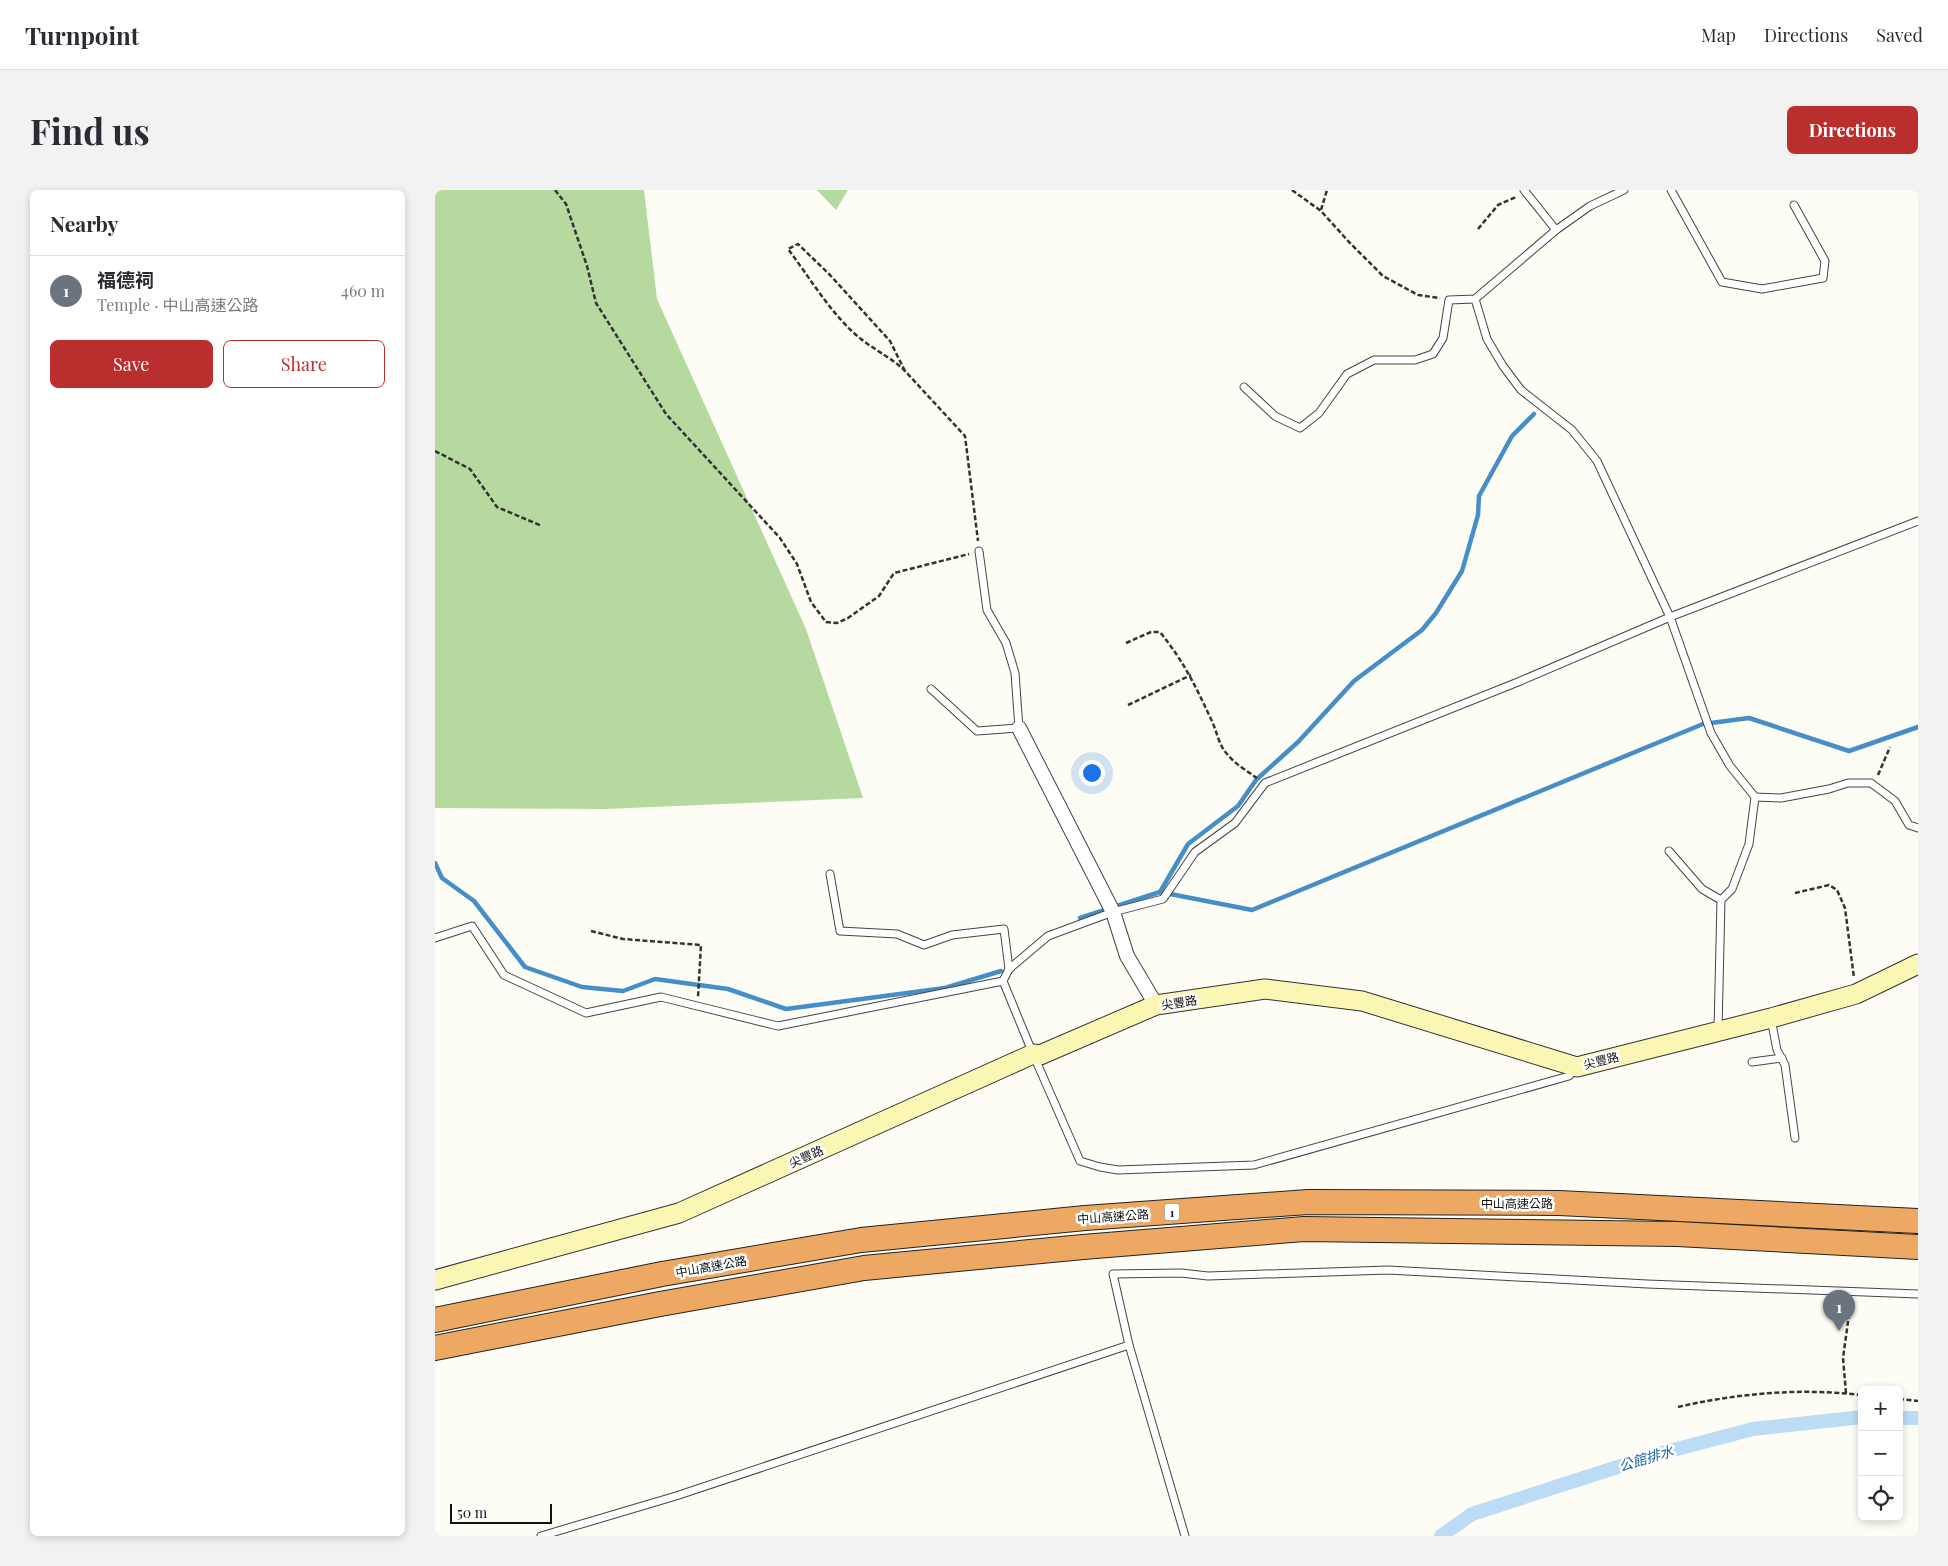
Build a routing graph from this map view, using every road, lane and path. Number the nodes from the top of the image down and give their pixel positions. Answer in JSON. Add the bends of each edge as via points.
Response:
{"nodes":[{"id":1,"x":555,"y":190,"type":"edge"},
{"id":2,"x":1292,"y":190,"type":"edge"},
{"id":3,"x":1327,"y":190,"type":"edge"},
{"id":4,"x":1624,"y":190,"type":"edge"},
{"id":5,"x":1671,"y":190,"type":"edge"},
{"id":6,"x":1526,"y":191,"type":"edge"},
{"id":7,"x":1794,"y":205,"type":"dead end"},
{"id":8,"x":1321,"y":211,"type":"junction"},
{"id":9,"x":1478,"y":229,"type":"dead end"},
{"id":10,"x":1556,"y":230,"type":"junction"},
{"id":11,"x":1475,"y":299,"type":"junction"},
{"id":12,"x":1449,"y":300,"type":"junction"},
{"id":13,"x":905,"y":371,"type":"junction"},
{"id":14,"x":1244,"y":387,"type":"dead end"},
{"id":15,"x":435,"y":451,"type":"edge"},
{"id":16,"x":1918,"y":521,"type":"edge"},
{"id":17,"x":542,"y":526,"type":"dead end"},
{"id":18,"x":979,"y":551,"type":"junction"},
{"id":19,"x":1670,"y":617,"type":"junction"},
{"id":20,"x":1126,"y":643,"type":"dead end"},
{"id":21,"x":1191,"y":675,"type":"junction"},
{"id":22,"x":931,"y":689,"type":"dead end"},
{"id":23,"x":1128,"y":705,"type":"dead end"},
{"id":24,"x":1019,"y":728,"type":"junction"},
{"id":25,"x":1890,"y":747,"type":"dead end"},
{"id":26,"x":1265,"y":783,"type":"junction"},
{"id":27,"x":1874,"y":785,"type":"junction"},
{"id":28,"x":1755,"y":797,"type":"junction"},
{"id":29,"x":1918,"y":828,"type":"edge"},
{"id":30,"x":1669,"y":851,"type":"dead end"},
{"id":31,"x":830,"y":874,"type":"dead end"},
{"id":32,"x":1795,"y":893,"type":"dead end"},
{"id":33,"x":1721,"y":900,"type":"junction"},
{"id":34,"x":1110,"y":906,"type":"junction"},
{"id":35,"x":591,"y":932,"type":"dead end"},
{"id":36,"x":435,"y":938,"type":"edge"},
{"id":37,"x":1918,"y":964,"type":"edge"},
{"id":38,"x":1009,"y":969,"type":"junction"},
{"id":39,"x":1003,"y":981,"type":"junction"},
{"id":40,"x":698,"y":992,"type":"dead end"},
{"id":41,"x":1856,"y":994,"type":"junction"},
{"id":42,"x":1156,"y":1005,"type":"junction"},
{"id":43,"x":1771,"y":1018,"type":"junction"},
{"id":44,"x":1717,"y":1031,"type":"junction"},
{"id":45,"x":1033,"y":1054,"type":"junction"},
{"id":46,"x":1782,"y":1058,"type":"junction"},
{"id":47,"x":1752,"y":1062,"type":"dead end"},
{"id":48,"x":1577,"y":1067,"type":"junction"},
{"id":49,"x":1795,"y":1138,"type":"dead end"},
{"id":50,"x":1918,"y":1222,"type":"edge"},
{"id":51,"x":1918,"y":1247,"type":"edge"},
{"id":52,"x":435,"y":1280,"type":"edge"},
{"id":53,"x":1852,"y":1291,"type":"junction"},
{"id":54,"x":1918,"y":1294,"type":"edge"},
{"id":55,"x":435,"y":1320,"type":"edge"},
{"id":56,"x":1129,"y":1345,"type":"junction"},
{"id":57,"x":435,"y":1348,"type":"edge"},
{"id":58,"x":1846,"y":1393,"type":"junction"},
{"id":59,"x":1858,"y":1394,"type":"edge"},
{"id":60,"x":1903,"y":1399,"type":"edge"},
{"id":61,"x":1918,"y":1401,"type":"edge"},
{"id":62,"x":1678,"y":1407,"type":"dead end"},
{"id":63,"x":541,"y":1536,"type":"edge"},
{"id":64,"x":1185,"y":1536,"type":"edge"}],
"edges":[{"from":1,"to":18,"type":"path","via":[[566,204],[596,303],[666,414],[780,538],[797,564],[811,602],[826,622],[837,623],[848,618],[879,596],[894,573]]},
{"from":2,"to":8,"type":"path"},
{"from":3,"to":8,"type":"path"},
{"from":4,"to":10,"type":"lane","via":[[1590,206]]},
{"from":5,"to":7,"type":"lane","via":[[1722,282],[1762,288],[1823,278],[1825,260]]},
{"from":6,"to":9,"type":"path","via":[[1498,205]]},
{"from":6,"to":10,"type":"lane"},
{"from":8,"to":12,"type":"path","via":[[1383,276],[1418,295]]},
{"from":10,"to":11,"type":"lane"},
{"from":11,"to":12,"type":"lane"},
{"from":11,"to":19,"type":"lane","via":[[1487,339],[1521,390],[1572,430],[1597,461]]},
{"from":12,"to":14,"type":"lane","via":[[1443,338],[1433,354],[1415,360],[1374,360],[1347,374],[1319,414],[1300,428],[1275,416]]},
{"from":13,"to":13,"type":"path","via":[[861,339],[830,306],[788,249],[798,244],[830,274],[891,341]]},
{"from":13,"to":18,"type":"path","via":[[965,436]]},
{"from":15,"to":17,"type":"path","via":[[470,469],[497,507]]},
{"from":16,"to":19,"type":"lane"},
{"from":18,"to":24,"type":"lane","via":[[987,610],[1006,643],[1015,673]]},
{"from":19,"to":26,"type":"lane"},
{"from":19,"to":28,"type":"lane","via":[[1711,733]]},
{"from":20,"to":21,"type":"path","via":[[1151,632],[1160,632]]},
{"from":21,"to":23,"type":"path"},
{"from":21,"to":26,"type":"path","via":[[1226,754]]},
{"from":22,"to":24,"type":"lane","via":[[977,731]]},
{"from":24,"to":34,"type":"street"},
{"from":25,"to":27,"type":"path"},
{"from":26,"to":34,"type":"lane","via":[[1235,823],[1195,852],[1163,900]]},
{"from":27,"to":28,"type":"lane","via":[[1848,783],[1781,798]]},
{"from":27,"to":29,"type":"lane","via":[[1895,801],[1909,825]]},
{"from":28,"to":33,"type":"lane","via":[[1749,844],[1732,889]]},
{"from":30,"to":33,"type":"lane","via":[[1702,889]]},
{"from":31,"to":38,"type":"lane","via":[[840,931],[897,934],[924,945],[952,935],[1004,929]]},
{"from":32,"to":41,"type":"path","via":[[1829,886],[1837,890],[1845,908]]},
{"from":33,"to":44,"type":"lane"},
{"from":34,"to":38,"type":"lane","via":[[1049,936]]},
{"from":34,"to":42,"type":"street","via":[[1127,956]]},
{"from":35,"to":40,"type":"path","via":[[623,939],[701,945]]},
{"from":36,"to":39,"type":"lane","via":[[472,926],[504,975],[586,1013],[661,997],[777,1026]]},
{"from":37,"to":41,"type":"street","name":"尖豐路"},
{"from":38,"to":39,"type":"lane"},
{"from":39,"to":45,"type":"lane"},
{"from":41,"to":43,"type":"street","name":"尖豐路"},
{"from":42,"to":45,"type":"street","name":"尖豐路","via":[[1041,1055]]},
{"from":42,"to":48,"type":"street","name":"尖豐路","via":[[1265,989],[1362,1001]]},
{"from":43,"to":44,"type":"street","name":"尖豐路"},
{"from":43,"to":46,"type":"lane","via":[[1777,1050]]},
{"from":44,"to":48,"type":"street","name":"尖豐路"},
{"from":45,"to":48,"type":"lane","via":[[1080,1161],[1117,1170],[1254,1165],[1569,1076]]},
{"from":45,"to":52,"type":"street","name":"尖豐路","via":[[679,1213]]},
{"from":46,"to":47,"type":"lane"},
{"from":46,"to":49,"type":"lane"},
{"from":50,"to":55,"type":"highway","name":"中山高速公路","number":"1","via":[[1559,1203],[1298,1202],[1085,1218],[861,1240],[662,1274]]},
{"from":51,"to":57,"type":"highway","number":"1","via":[[1677,1234],[1304,1229],[864,1268]]},
{"from":53,"to":54,"type":"lane"},
{"from":53,"to":56,"type":"lane","via":[[1388,1270],[1208,1276],[1113,1274]]},
{"from":53,"to":58,"type":"path","via":[[1843,1358]]},
{"from":56,"to":63,"type":"lane","via":[[676,1496]]},
{"from":56,"to":64,"type":"lane"},
{"from":58,"to":59,"type":"path"},
{"from":58,"to":62,"type":"path","via":[[1788,1391],[1718,1398]]},
{"from":60,"to":61,"type":"path"}]}
